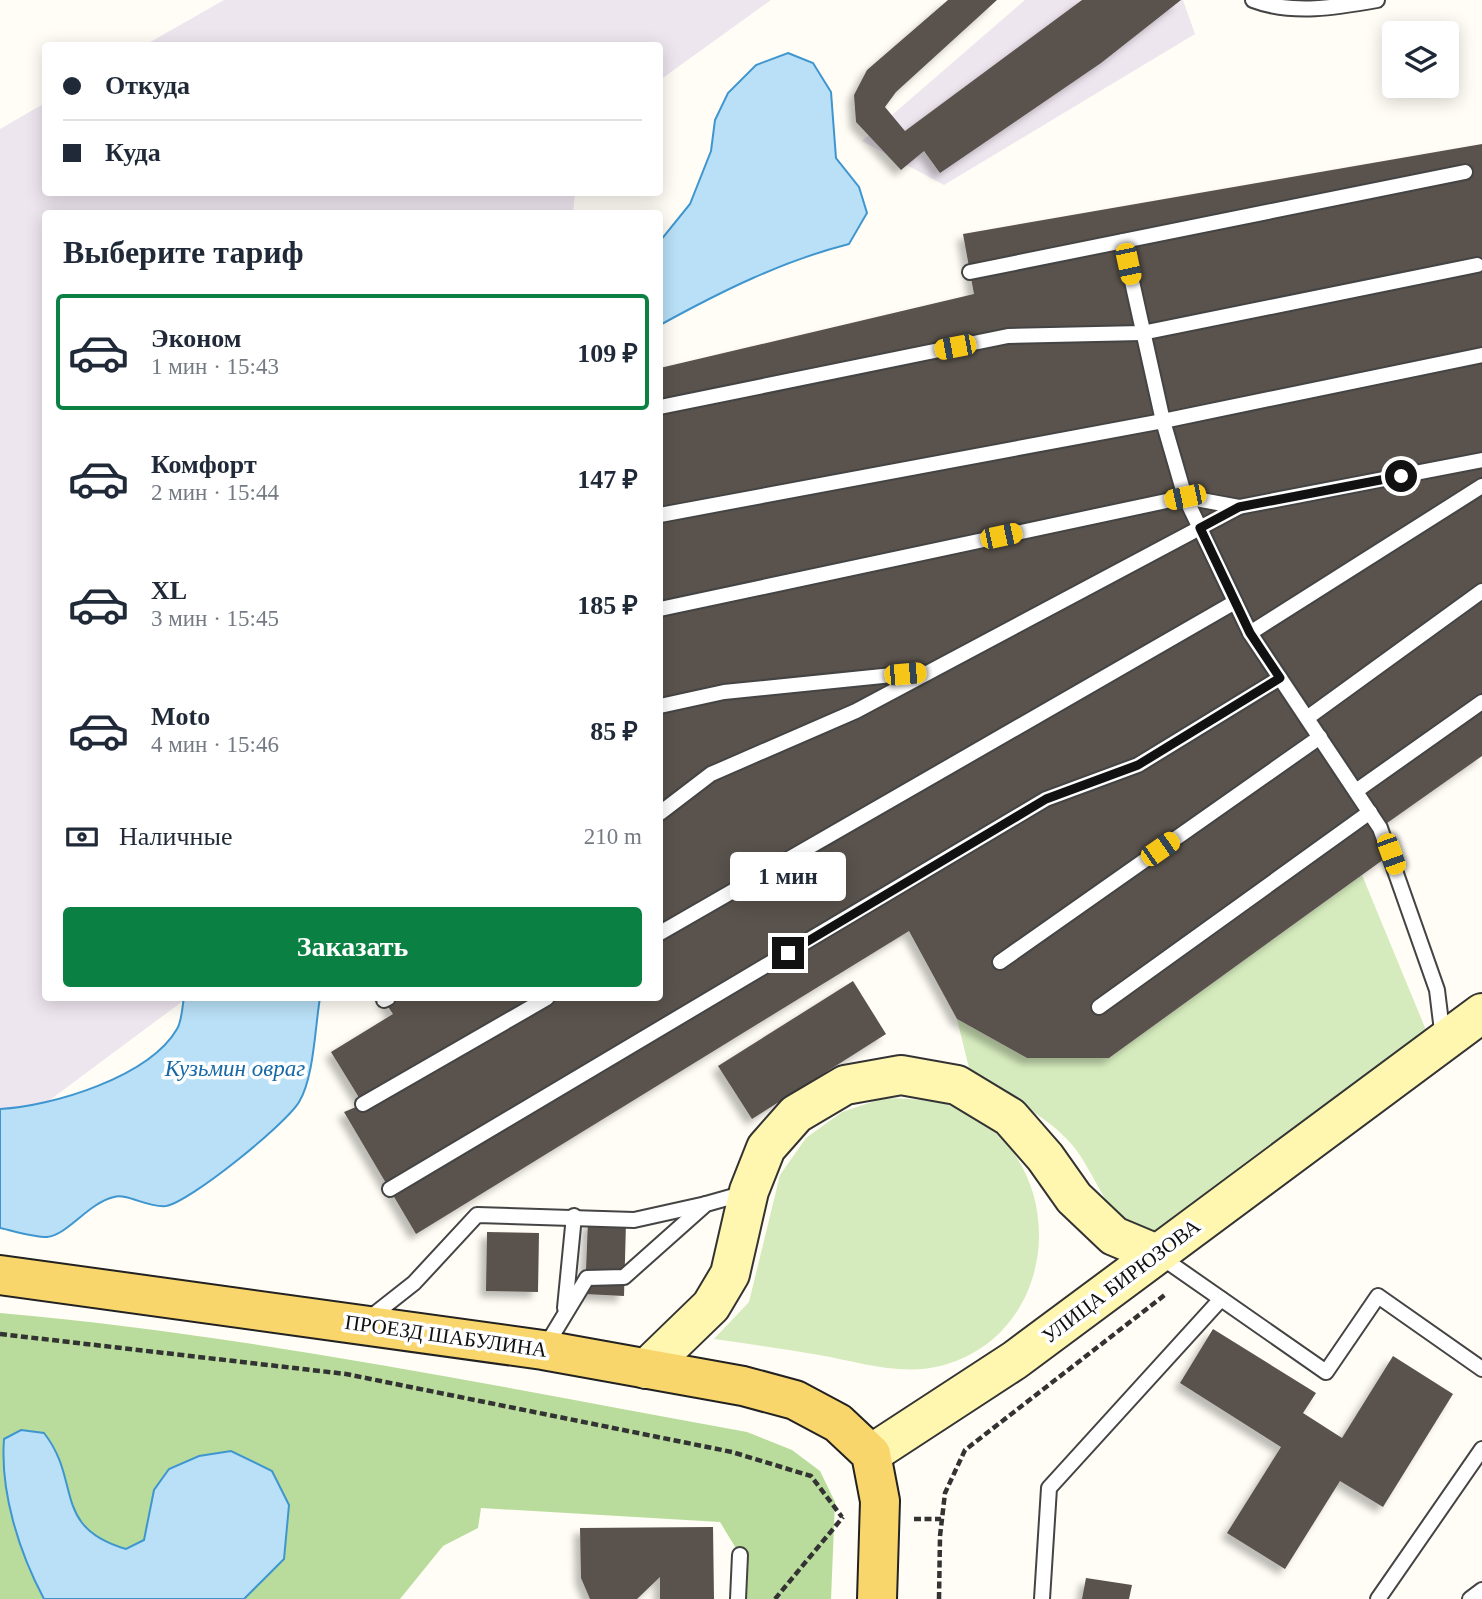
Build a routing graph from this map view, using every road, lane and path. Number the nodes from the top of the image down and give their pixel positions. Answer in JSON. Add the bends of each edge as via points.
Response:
{"nodes":[{"id":1,"x":1253,"y":0,"type":"edge"},
{"id":2,"x":1377,"y":0,"type":"edge"},
{"id":3,"x":1465,"y":172,"type":"dead end"},
{"id":4,"x":1123,"y":241,"type":"junction"},
{"id":5,"x":1477,"y":265,"type":"dead end"},
{"id":6,"x":970,"y":272,"type":"dead end"},
{"id":7,"x":1142,"y":333,"type":"junction"},
{"id":8,"x":1482,"y":355,"type":"edge"},
{"id":9,"x":663,"y":406,"type":"edge"},
{"id":10,"x":1163,"y":421,"type":"junction"},
{"id":11,"x":1482,"y":460,"type":"edge"},
{"id":12,"x":1482,"y":486,"type":"edge"},
{"id":13,"x":1185,"y":497,"type":"junction"},
{"id":14,"x":1239,"y":507,"type":"junction"},
{"id":15,"x":663,"y":514,"type":"edge"},
{"id":16,"x":1200,"y":528,"type":"junction"},
{"id":17,"x":1482,"y":591,"type":"edge"},
{"id":18,"x":1235,"y":602,"type":"junction"},
{"id":19,"x":663,"y":608,"type":"edge"},
{"id":20,"x":1250,"y":633,"type":"junction"},
{"id":21,"x":930,"y":671,"type":"junction"},
{"id":22,"x":1280,"y":678,"type":"junction"},
{"id":23,"x":1482,"y":702,"type":"edge"},
{"id":24,"x":663,"y":705,"type":"edge"},
{"id":25,"x":1307,"y":718,"type":"junction"},
{"id":26,"x":1320,"y":737,"type":"junction"},
{"id":27,"x":1356,"y":791,"type":"junction"},
{"id":28,"x":663,"y":811,"type":"edge"},
{"id":29,"x":1370,"y":812,"type":"junction"},
{"id":30,"x":663,"y":931,"type":"edge"},
{"id":31,"x":1000,"y":962,"type":"dead end"},
{"id":32,"x":542,"y":1001,"type":"edge"},
{"id":33,"x":1099,"y":1007,"type":"dead end"},
{"id":34,"x":1482,"y":1013,"type":"edge"},
{"id":35,"x":1444,"y":1041,"type":"junction"},
{"id":36,"x":363,"y":1104,"type":"dead end"},
{"id":37,"x":390,"y":1189,"type":"dead end"},
{"id":38,"x":749,"y":1191,"type":"junction"},
{"id":39,"x":706,"y":1204,"type":"junction"},
{"id":40,"x":574,"y":1216,"type":"junction"},
{"id":41,"x":1157,"y":1254,"type":"junction"},
{"id":42,"x":0,"y":1275,"type":"edge"},
{"id":43,"x":1221,"y":1299,"type":"junction"},
{"id":44,"x":564,"y":1313,"type":"junction"},
{"id":45,"x":363,"y":1323,"type":"junction"},
{"id":46,"x":0,"y":1334,"type":"edge"},
{"id":47,"x":543,"y":1350,"type":"junction"},
{"id":48,"x":646,"y":1369,"type":"junction"},
{"id":49,"x":1482,"y":1369,"type":"edge"},
{"id":50,"x":1482,"y":1449,"type":"edge"},
{"id":51,"x":965,"y":1450,"type":"dead end"},
{"id":52,"x":871,"y":1454,"type":"junction"},
{"id":53,"x":842,"y":1517,"type":"dead end"},
{"id":54,"x":740,"y":1555,"type":"dead end"},
{"id":55,"x":1482,"y":1590,"type":"edge"},
{"id":56,"x":738,"y":1599,"type":"edge"},
{"id":57,"x":877,"y":1599,"type":"edge"},
{"id":58,"x":939,"y":1599,"type":"edge"},
{"id":59,"x":1042,"y":1599,"type":"edge"},
{"id":60,"x":1378,"y":1599,"type":"edge"},
{"id":61,"x":1470,"y":1599,"type":"edge"}],
"edges":[{"from":1,"to":2,"type":"lane","via":[[1286,8]]},
{"from":3,"to":4,"type":"lane"},
{"from":4,"to":6,"type":"lane"},
{"from":4,"to":7,"type":"lane"},
{"from":5,"to":7,"type":"lane"},
{"from":7,"to":9,"type":"lane","via":[[1008,336]]},
{"from":7,"to":10,"type":"lane"},
{"from":8,"to":10,"type":"lane"},
{"from":10,"to":13,"type":"lane"},
{"from":10,"to":15,"type":"lane"},
{"from":11,"to":14,"type":"lane"},
{"from":12,"to":20,"type":"lane"},
{"from":13,"to":14,"type":"lane"},
{"from":13,"to":16,"type":"lane"},
{"from":13,"to":19,"type":"lane"},
{"from":14,"to":16,"type":"lane"},
{"from":16,"to":18,"type":"lane"},
{"from":16,"to":21,"type":"lane"},
{"from":17,"to":25,"type":"lane"},
{"from":18,"to":20,"type":"lane"},
{"from":18,"to":30,"type":"lane"},
{"from":20,"to":22,"type":"lane"},
{"from":21,"to":24,"type":"lane","via":[[724,692]]},
{"from":21,"to":28,"type":"lane","via":[[856,711],[711,774]]},
{"from":22,"to":25,"type":"lane"},
{"from":22,"to":37,"type":"lane","via":[[1138,765],[1046,799]]},
{"from":23,"to":27,"type":"lane"},
{"from":25,"to":26,"type":"lane"},
{"from":26,"to":27,"type":"lane"},
{"from":26,"to":31,"type":"lane"},
{"from":27,"to":29,"type":"lane"},
{"from":29,"to":33,"type":"lane"},
{"from":29,"to":35,"type":"lane","via":[[1391,854],[1437,990]]},
{"from":32,"to":36,"type":"lane"},
{"from":34,"to":35,"type":"main road","name":"УЛИЦА БИРЮЗОВА"},
{"from":35,"to":41,"type":"main road","name":"УЛИЦА БИРЮЗОВА"},
{"from":38,"to":39,"type":"lane"},
{"from":38,"to":41,"type":"main road","via":[[766,1148],[796,1114],[845,1085],[901,1075],[957,1086],[1010,1117],[1074,1198],[1114,1236]]},
{"from":38,"to":48,"type":"main road","via":[[730,1274],[711,1306]]},
{"from":39,"to":40,"type":"lane","via":[[634,1220]]},
{"from":39,"to":44,"type":"lane","via":[[624,1277],[587,1278]]},
{"from":40,"to":44,"type":"lane"},
{"from":40,"to":45,"type":"lane","via":[[477,1214],[414,1283]]},
{"from":41,"to":43,"type":"lane"},
{"from":41,"to":52,"type":"main road","name":"УЛИЦА БИРЮЗОВА","via":[[1015,1360]]},
{"from":42,"to":45,"type":"main road","name":"ПРОЕЗД ШАБУЛИНА"},
{"from":43,"to":49,"type":"lane","via":[[1326,1372],[1378,1296]]},
{"from":43,"to":59,"type":"lane","via":[[1049,1488]]},
{"from":44,"to":47,"type":"lane"},
{"from":45,"to":47,"type":"main road","name":"ПРОЕЗД ШАБУЛИНА"},
{"from":46,"to":53,"type":"path","via":[[346,1374],[732,1452],[811,1476]]},
{"from":47,"to":48,"type":"main road","name":"ПРОЕЗД ШАБУЛИНА"},
{"from":48,"to":52,"type":"main road","name":"ПРОЕЗД ШАБУЛИНА","via":[[795,1399],[838,1423]]},
{"from":50,"to":60,"type":"lane"},
{"from":51,"to":58,"type":"path","via":[[945,1493]]},
{"from":52,"to":57,"type":"main road","via":[[880,1501]]},
{"from":54,"to":56,"type":"lane"},
{"from":55,"to":61,"type":"lane"}]}
